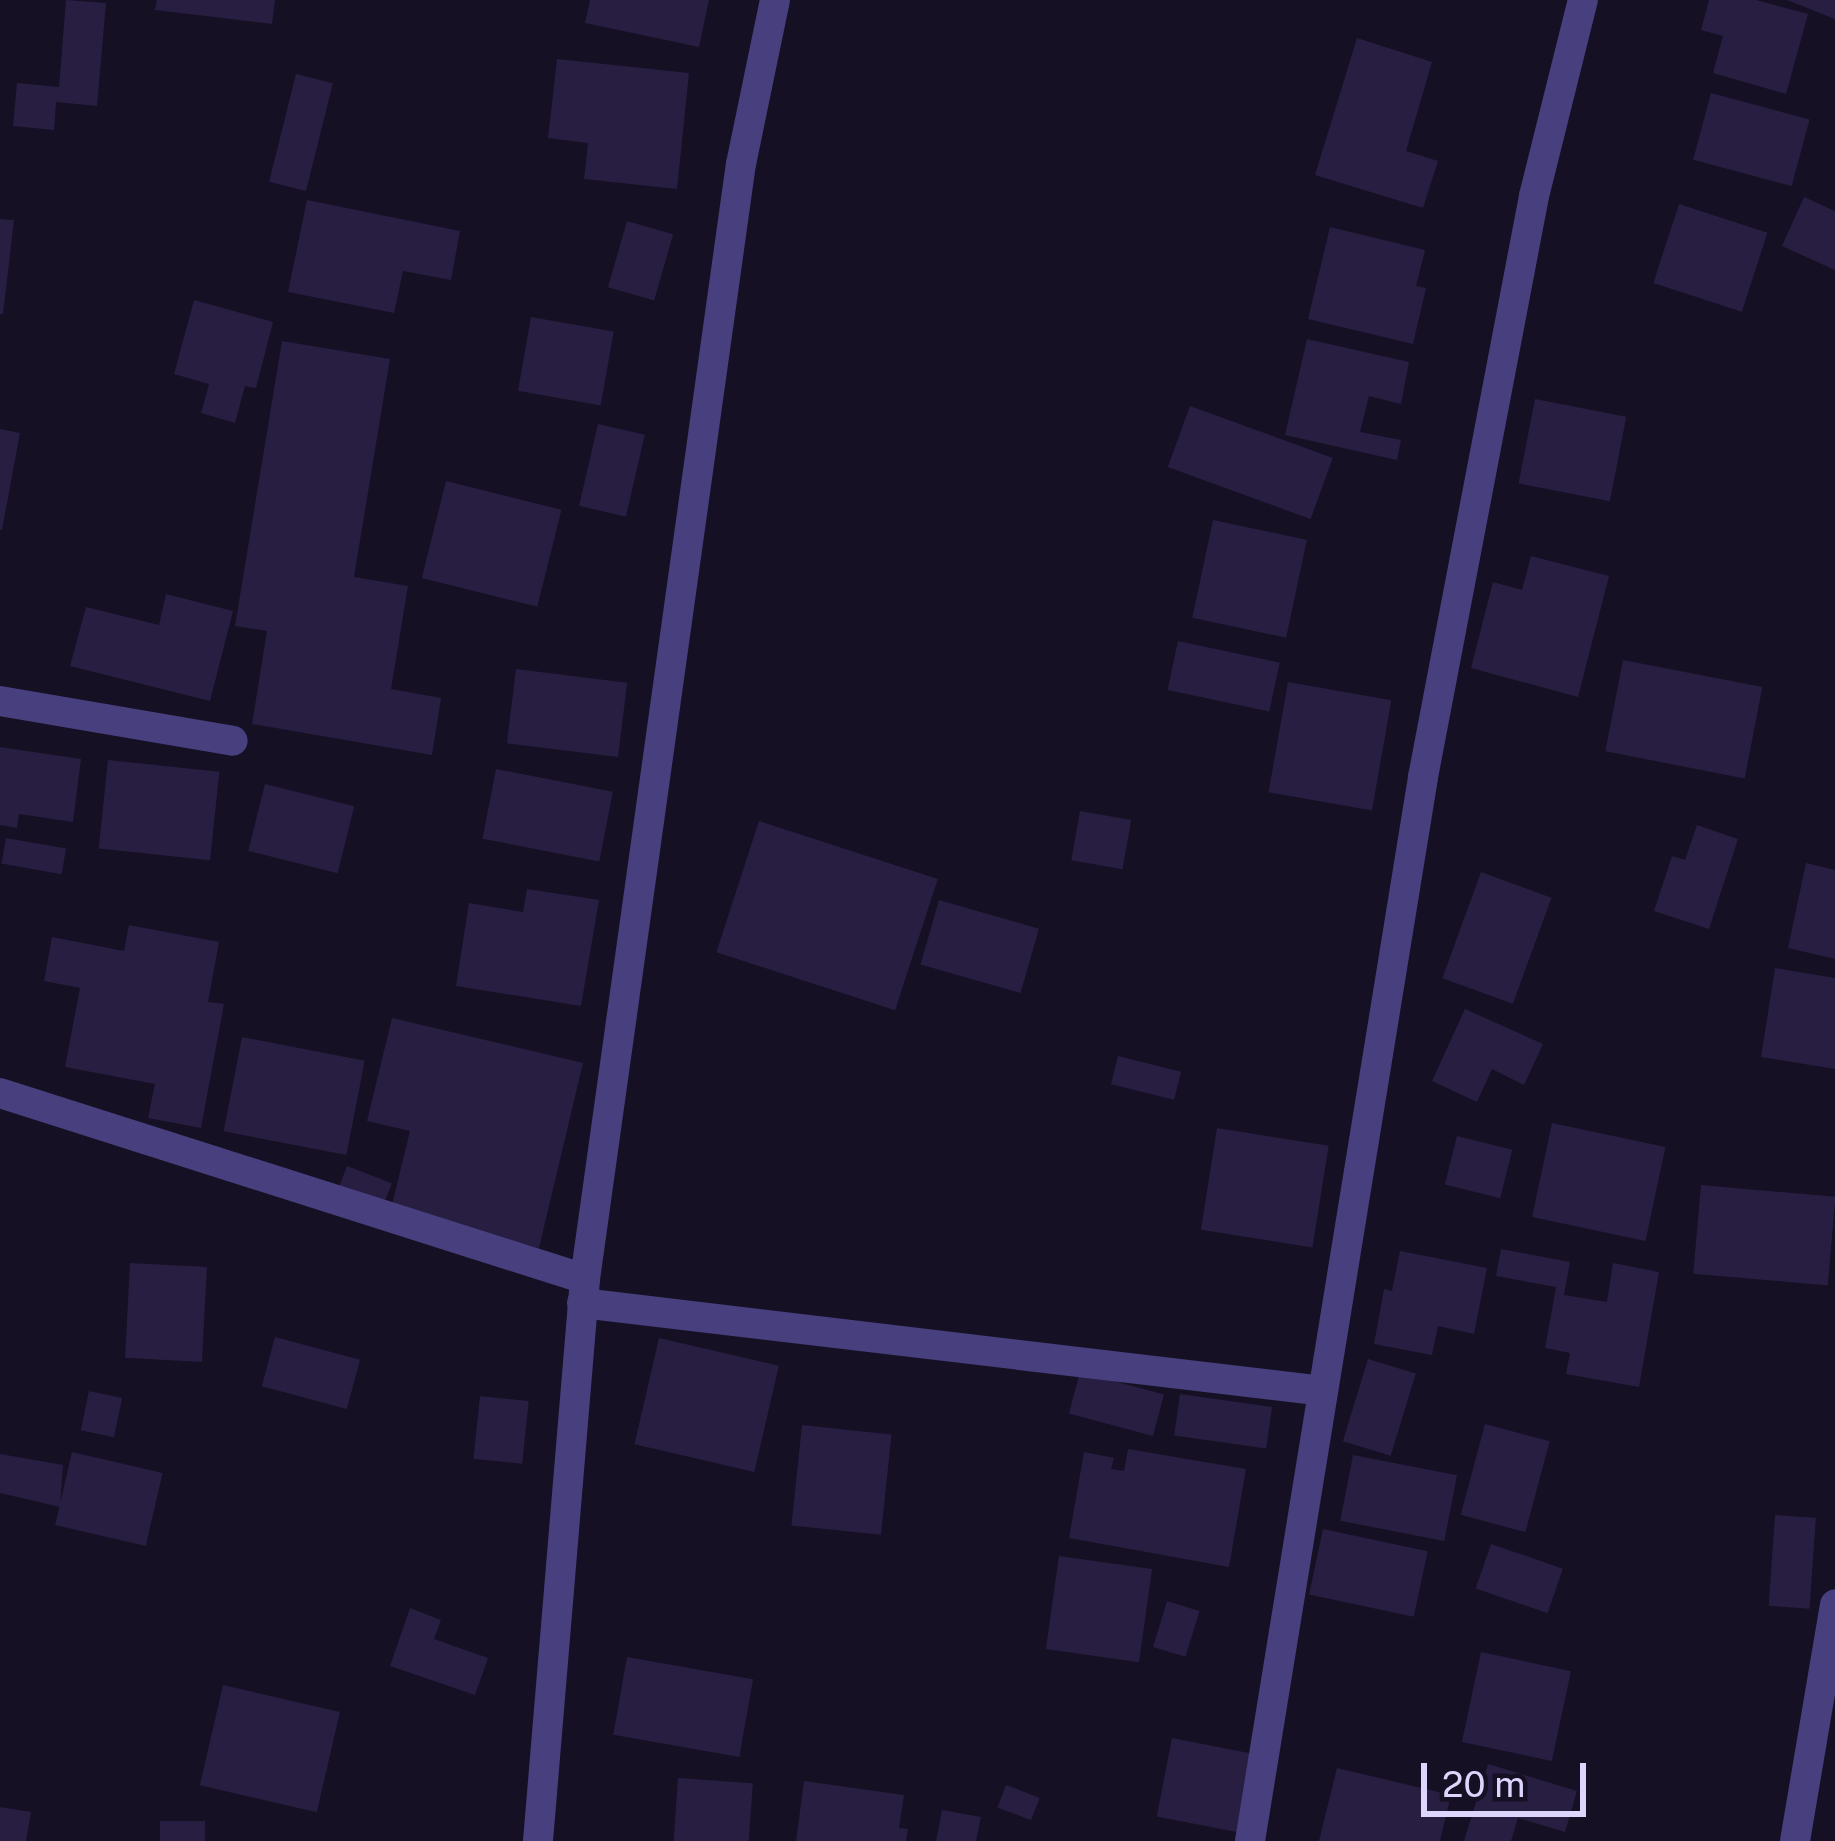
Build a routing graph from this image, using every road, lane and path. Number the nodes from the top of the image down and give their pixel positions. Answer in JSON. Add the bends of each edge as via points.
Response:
{"nodes":[{"id":1,"x":775,"y":0,"type":"edge"},
{"id":2,"x":1583,"y":0,"type":"edge"},
{"id":3,"x":0,"y":700,"type":"edge"},
{"id":4,"x":232,"y":741,"type":"dead end"},
{"id":5,"x":0,"y":1094,"type":"edge"},
{"id":6,"x":583,"y":1291,"type":"junction"},
{"id":7,"x":1323,"y":1391,"type":"junction"},
{"id":8,"x":1835,"y":1604,"type":"edge"},
{"id":9,"x":538,"y":1841,"type":"edge"},
{"id":10,"x":1250,"y":1841,"type":"edge"},
{"id":11,"x":1796,"y":1841,"type":"edge"}],
"edges":[{"from":1,"to":6,"type":"street","via":[[741,164]]},
{"from":2,"to":7,"type":"street","via":[[1534,196],[1423,777]]},
{"from":3,"to":4,"type":"street"},
{"from":5,"to":6,"type":"street"},
{"from":6,"to":7,"type":"street"},
{"from":6,"to":9,"type":"street"},
{"from":7,"to":10,"type":"street"},
{"from":8,"to":11,"type":"street"}]}
